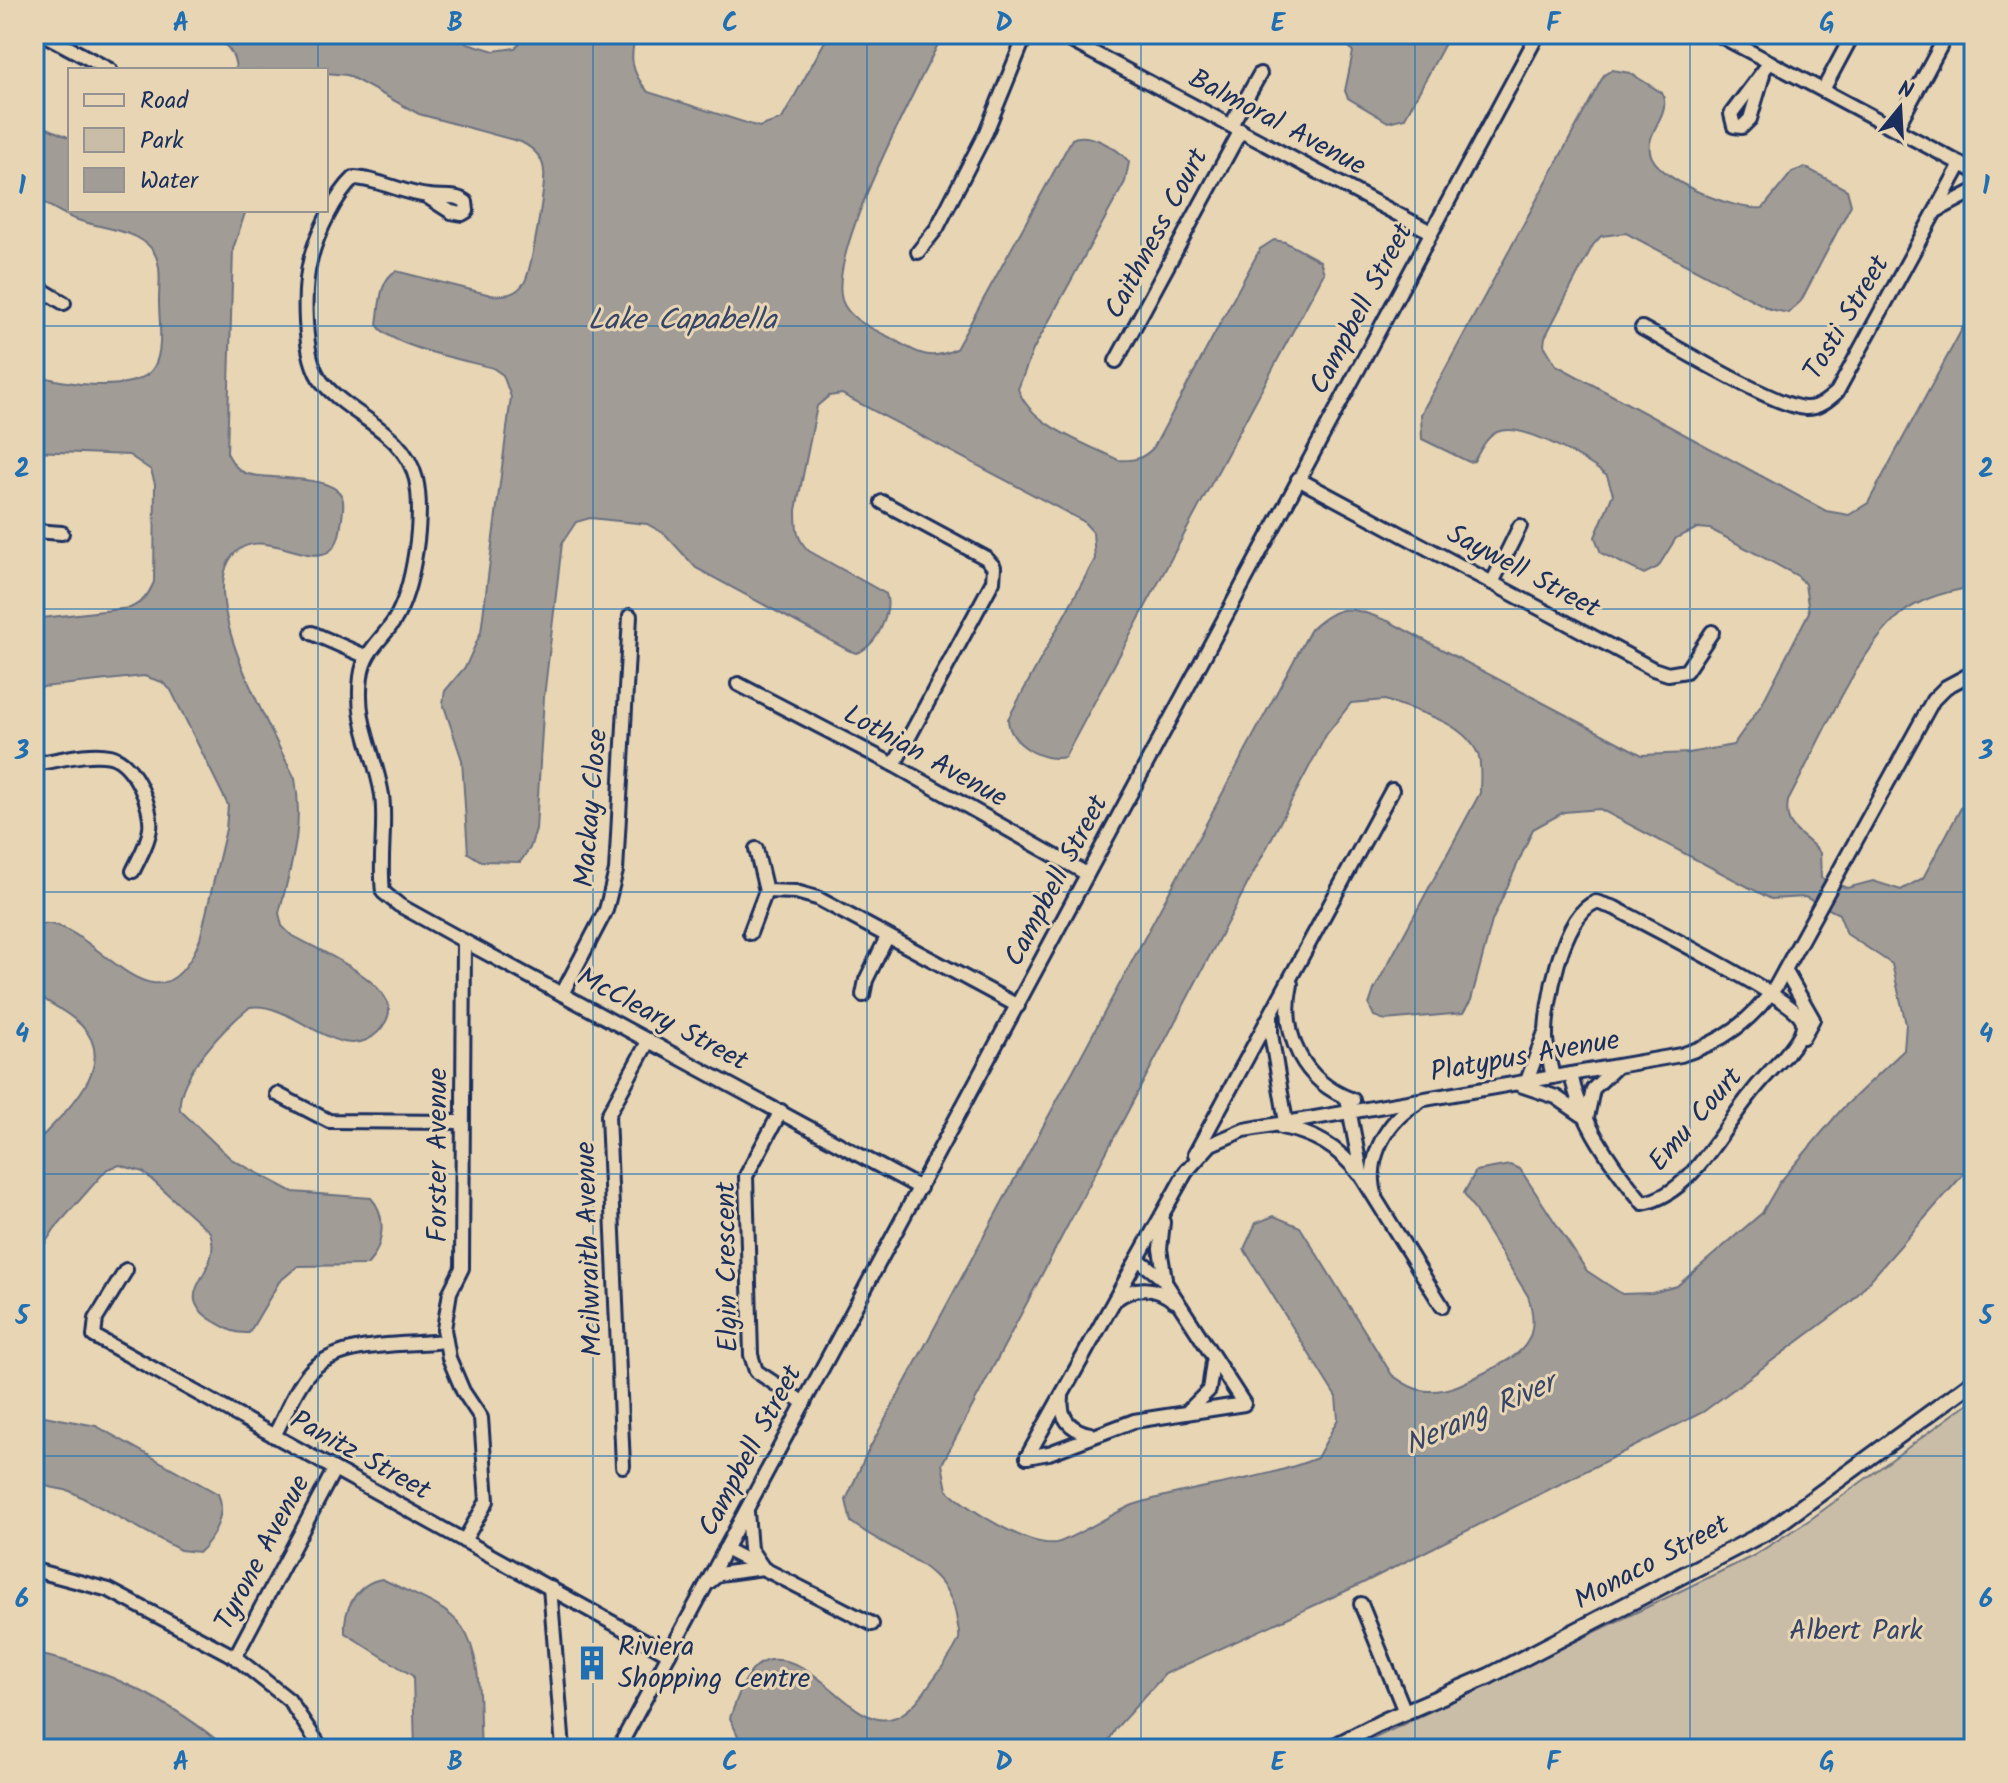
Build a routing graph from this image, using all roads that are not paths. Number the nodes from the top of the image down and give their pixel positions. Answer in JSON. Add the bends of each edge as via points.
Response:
{"nodes":[{"id":1,"x":43,"y":34,"type":"edge"},
{"id":2,"x":1026,"y":34,"type":"edge"},
{"id":3,"x":1058,"y":34,"type":"edge"},
{"id":4,"x":1538,"y":34,"type":"edge"},
{"id":5,"x":1717,"y":34,"type":"edge"},
{"id":6,"x":1853,"y":34,"type":"edge"},
{"id":7,"x":1947,"y":34,"type":"edge"},
{"id":8,"x":1770,"y":62,"type":"junction"},
{"id":9,"x":106,"y":68,"type":"edge"},
{"id":10,"x":1260,"y":74,"type":"dead end"},
{"id":11,"x":1763,"y":75,"type":"dead end"},
{"id":12,"x":1823,"y":90,"type":"junction"},
{"id":13,"x":1236,"y":128,"type":"junction"},
{"id":14,"x":1896,"y":129,"type":"junction"},
{"id":15,"x":1961,"y":164,"type":"junction"},
{"id":16,"x":1974,"y":171,"type":"edge"},
{"id":17,"x":1974,"y":191,"type":"edge"},
{"id":18,"x":426,"y":196,"type":"dead end"},
{"id":19,"x":1936,"y":211,"type":"junction"},
{"id":20,"x":1431,"y":232,"type":"junction"},
{"id":21,"x":918,"y":252,"type":"dead end"},
{"id":22,"x":34,"y":285,"type":"edge"},
{"id":23,"x":64,"y":303,"type":"dead end"},
{"id":24,"x":1642,"y":328,"type":"dead end"},
{"id":25,"x":1116,"y":361,"type":"dead end"},
{"id":26,"x":1298,"y":479,"type":"junction"},
{"id":27,"x":882,"y":502,"type":"dead end"},
{"id":28,"x":1520,"y":526,"type":"dead end"},
{"id":29,"x":34,"y":531,"type":"edge"},
{"id":30,"x":62,"y":533,"type":"dead end"},
{"id":31,"x":1492,"y":583,"type":"junction"},
{"id":32,"x":630,"y":616,"type":"dead end"},
{"id":33,"x":1712,"y":632,"type":"dead end"},
{"id":34,"x":312,"y":633,"type":"dead end"},
{"id":35,"x":365,"y":656,"type":"junction"},
{"id":36,"x":1974,"y":672,"type":"edge"},
{"id":37,"x":738,"y":684,"type":"dead end"},
{"id":38,"x":34,"y":764,"type":"edge"},
{"id":39,"x":894,"y":765,"type":"junction"},
{"id":40,"x":1392,"y":790,"type":"dead end"},
{"id":41,"x":756,"y":849,"type":"dead end"},
{"id":42,"x":133,"y":871,"type":"dead end"},
{"id":43,"x":1087,"y":874,"type":"junction"},
{"id":44,"x":766,"y":891,"type":"junction"},
{"id":45,"x":750,"y":933,"type":"dead end"},
{"id":46,"x":887,"y":937,"type":"junction"},
{"id":47,"x":464,"y":941,"type":"junction"},
{"id":48,"x":1295,"y":969,"type":"junction"},
{"id":49,"x":1785,"y":970,"type":"junction"},
{"id":50,"x":562,"y":994,"type":"junction"},
{"id":51,"x":863,"y":995,"type":"dead end"},
{"id":52,"x":1770,"y":995,"type":"junction"},
{"id":53,"x":1018,"y":1006,"type":"junction"},
{"id":54,"x":1274,"y":1007,"type":"junction"},
{"id":55,"x":1547,"y":1029,"type":"junction"},
{"id":56,"x":649,"y":1040,"type":"junction"},
{"id":57,"x":1784,"y":1057,"type":"junction"},
{"id":58,"x":1626,"y":1064,"type":"junction"},
{"id":59,"x":1571,"y":1074,"type":"junction"},
{"id":60,"x":1553,"y":1077,"type":"junction"},
{"id":61,"x":1520,"y":1082,"type":"junction"},
{"id":62,"x":277,"y":1094,"type":"dead end"},
{"id":63,"x":1347,"y":1098,"type":"junction"},
{"id":64,"x":1429,"y":1098,"type":"junction"},
{"id":65,"x":1393,"y":1104,"type":"junction"},
{"id":66,"x":781,"y":1111,"type":"junction"},
{"id":67,"x":1349,"y":1111,"type":"junction"},
{"id":68,"x":1587,"y":1121,"type":"junction"},
{"id":69,"x":460,"y":1122,"type":"junction"},
{"id":70,"x":1286,"y":1125,"type":"junction"},
{"id":71,"x":1184,"y":1174,"type":"junction"},
{"id":72,"x":1363,"y":1180,"type":"junction"},
{"id":73,"x":920,"y":1188,"type":"junction"},
{"id":74,"x":1379,"y":1207,"type":"junction"},
{"id":75,"x":1165,"y":1211,"type":"junction"},
{"id":76,"x":1138,"y":1259,"type":"junction"},
{"id":77,"x":126,"y":1270,"type":"dead end"},
{"id":78,"x":1169,"y":1289,"type":"junction"},
{"id":79,"x":1179,"y":1306,"type":"junction"},
{"id":80,"x":1442,"y":1306,"type":"dead end"},
{"id":81,"x":1110,"y":1307,"type":"junction"},
{"id":82,"x":445,"y":1341,"type":"junction"},
{"id":83,"x":1211,"y":1355,"type":"junction"},
{"id":84,"x":1974,"y":1381,"type":"edge"},
{"id":85,"x":1063,"y":1394,"type":"junction"},
{"id":86,"x":804,"y":1403,"type":"junction"},
{"id":87,"x":1186,"y":1411,"type":"junction"},
{"id":88,"x":1092,"y":1434,"type":"junction"},
{"id":89,"x":274,"y":1436,"type":"junction"},
{"id":90,"x":623,"y":1466,"type":"dead end"},
{"id":91,"x":334,"y":1470,"type":"junction"},
{"id":92,"x":747,"y":1509,"type":"junction"},
{"id":93,"x":464,"y":1541,"type":"junction"},
{"id":94,"x":725,"y":1549,"type":"junction"},
{"id":95,"x":763,"y":1568,"type":"junction"},
{"id":96,"x":34,"y":1570,"type":"edge"},
{"id":97,"x":707,"y":1583,"type":"junction"},
{"id":98,"x":550,"y":1587,"type":"junction"},
{"id":99,"x":1361,"y":1604,"type":"dead end"},
{"id":100,"x":872,"y":1624,"type":"dead end"},
{"id":101,"x":669,"y":1654,"type":"junction"},
{"id":102,"x":235,"y":1657,"type":"junction"},
{"id":103,"x":1405,"y":1712,"type":"junction"},
{"id":104,"x":322,"y":1749,"type":"edge"},
{"id":105,"x":563,"y":1749,"type":"edge"},
{"id":106,"x":618,"y":1749,"type":"edge"},
{"id":107,"x":1329,"y":1749,"type":"edge"}],
"edges":[{"from":1,"to":9,"type":"street"},
{"from":2,"to":21,"type":"street","via":[[986,132],[937,228]]},
{"from":3,"to":13,"type":"street","name":"Balmoral Avenue"},
{"from":4,"to":20,"type":"street","name":"Campbell Street"},
{"from":5,"to":8,"type":"street"},
{"from":6,"to":12,"type":"street"},
{"from":7,"to":14,"type":"street"},
{"from":8,"to":11,"type":"street"},
{"from":8,"to":12,"type":"street"},
{"from":10,"to":13,"type":"street","name":"Caithness Court"},
{"from":12,"to":14,"type":"street"},
{"from":13,"to":20,"type":"street","name":"Balmoral Avenue"},
{"from":13,"to":25,"type":"street","name":"Caithness Court"},
{"from":14,"to":15,"type":"street"},
{"from":15,"to":16,"type":"street"},
{"from":15,"to":19,"type":"street","name":"Tosti Street"},
{"from":17,"to":19,"type":"street"},
{"from":18,"to":35,"type":"street","via":[[354,178],[342,190],[311,257],[308,347],[319,378],[342,403],[386,432],[409,457],[416,482],[419,509],[408,594]]},
{"from":19,"to":24,"type":"street","name":"Tosti Street","via":[[1837,392],[1822,404],[1805,409],[1777,399]]},
{"from":20,"to":26,"type":"street","name":"Campbell Street"},
{"from":22,"to":23,"type":"street"},
{"from":26,"to":31,"type":"street","name":"Saywell Street"},
{"from":26,"to":43,"type":"street","name":"Campbell Street"},
{"from":27,"to":39,"type":"street","via":[[994,567],[993,581]]},
{"from":28,"to":31,"type":"street"},
{"from":29,"to":30,"type":"street"},
{"from":31,"to":33,"type":"street","name":"Saywell Street","via":[[1668,674],[1686,671]]},
{"from":32,"to":50,"type":"street","name":"Mackay Close","via":[[616,871],[606,910]]},
{"from":34,"to":35,"type":"street"},
{"from":35,"to":47,"type":"street","name":"McCleary Street","via":[[359,713],[382,799],[383,892]]},
{"from":36,"to":49,"type":"street","name":"Platypus Avenue","via":[[1946,687],[1923,715]]},
{"from":37,"to":39,"type":"street","name":"Lothian Avenue"},
{"from":38,"to":42,"type":"street","via":[[102,755],[129,769],[151,819]]},
{"from":39,"to":43,"type":"street","name":"Lothian Avenue"},
{"from":40,"to":48,"type":"street"},
{"from":41,"to":44,"type":"street"},
{"from":43,"to":53,"type":"street","name":"Campbell Street"},
{"from":44,"to":45,"type":"street"},
{"from":44,"to":46,"type":"street","via":[[817,898]]},
{"from":46,"to":51,"type":"street"},
{"from":46,"to":53,"type":"street"},
{"from":47,"to":50,"type":"street","name":"McCleary Street"},
{"from":47,"to":69,"type":"street","name":"Forster Avenue"},
{"from":48,"to":54,"type":"street"},
{"from":48,"to":63,"type":"street","via":[[1288,1017],[1297,1052],[1315,1077]]},
{"from":49,"to":52,"type":"street","name":"Platypus Avenue"},
{"from":49,"to":57,"type":"street","name":"Emu Court","via":[[1813,1021]]},
{"from":50,"to":56,"type":"street","name":"McCleary Street"},
{"from":52,"to":55,"type":"street","via":[[1615,908],[1595,903],[1581,914],[1562,948]]},
{"from":52,"to":57,"type":"street","name":"Emu Court","via":[[1795,1010],[1803,1022]]},
{"from":52,"to":58,"type":"street","name":"Platypus Avenue","via":[[1745,1023],[1719,1041],[1681,1055]]},
{"from":53,"to":73,"type":"street","name":"Campbell Street"},
{"from":54,"to":70,"type":"street","via":[[1271,1034]]},
{"from":54,"to":71,"type":"street"},
{"from":55,"to":60,"type":"street"},
{"from":55,"to":61,"type":"street"},
{"from":56,"to":66,"type":"street","name":"McCleary Street"},
{"from":56,"to":90,"type":"street","name":"Mcilwraith Avenue","via":[[608,1115]]},
{"from":57,"to":68,"type":"street","name":"Emu Court","via":[[1687,1175],[1649,1202],[1643,1203],[1628,1185]]},
{"from":58,"to":59,"type":"street","name":"Platypus Avenue"},
{"from":58,"to":68,"type":"street","via":[[1595,1085]]},
{"from":59,"to":60,"type":"street","name":"Platypus Avenue"},
{"from":59,"to":68,"type":"street","name":"Emu Court"},
{"from":60,"to":61,"type":"street","name":"Platypus Avenue"},
{"from":61,"to":64,"type":"street","name":"Platypus Avenue"},
{"from":61,"to":68,"type":"street","via":[[1556,1097]]},
{"from":62,"to":69,"type":"street","via":[[329,1121]]},
{"from":63,"to":65,"type":"street"},
{"from":63,"to":67,"type":"street"},
{"from":64,"to":65,"type":"street","name":"Platypus Avenue"},
{"from":64,"to":74,"type":"street","via":[[1405,1112],[1381,1140],[1373,1175]]},
{"from":65,"to":67,"type":"street","name":"Platypus Avenue"},
{"from":66,"to":73,"type":"street","name":"McCleary Street"},
{"from":66,"to":86,"type":"street","name":"Elgin Crescent","via":[[746,1176],[751,1355],[756,1371]]},
{"from":67,"to":70,"type":"street","name":"Platypus Avenue"},
{"from":67,"to":72,"type":"street"},
{"from":69,"to":82,"type":"street","name":"Forster Avenue","via":[[462,1268],[450,1292]]},
{"from":70,"to":71,"type":"street","via":[[1224,1136]]},
{"from":70,"to":72,"type":"street","via":[[1331,1146]]},
{"from":71,"to":75,"type":"street"},
{"from":72,"to":74,"type":"street"},
{"from":73,"to":86,"type":"street","name":"Campbell Street"},
{"from":74,"to":80,"type":"street"},
{"from":75,"to":76,"type":"street"},
{"from":75,"to":78,"type":"street","via":[[1160,1249]]},
{"from":76,"to":78,"type":"street"},
{"from":76,"to":81,"type":"street"},
{"from":77,"to":89,"type":"street","name":"Panitz Street","via":[[96,1319],[94,1336]]},
{"from":78,"to":79,"type":"street"},
{"from":79,"to":81,"type":"street","via":[[1164,1293],[1144,1289],[1122,1295]]},
{"from":79,"to":83,"type":"street"},
{"from":81,"to":85,"type":"street"},
{"from":82,"to":89,"type":"street","via":[[347,1351],[325,1360],[302,1383]]},
{"from":82,"to":93,"type":"street","name":"Forster Avenue","via":[[463,1391],[481,1418],[487,1501]]},
{"from":83,"to":87,"type":"street","via":[[1210,1387]]},
{"from":83,"to":87,"type":"street","via":[[1244,1404]]},
{"from":84,"to":103,"type":"street","name":"Monaco Street","via":[[1770,1530],[1489,1676]]},
{"from":85,"to":88,"type":"street","via":[[1065,1419]]},
{"from":85,"to":88,"type":"street","via":[[1027,1457]]},
{"from":86,"to":92,"type":"street","name":"Campbell Street"},
{"from":87,"to":88,"type":"street"},
{"from":89,"to":91,"type":"street","name":"Panitz Street"},
{"from":91,"to":93,"type":"street","name":"Panitz Street"},
{"from":91,"to":102,"type":"street","name":"Tyrone Avenue"},
{"from":92,"to":94,"type":"street","name":"Campbell Street"},
{"from":92,"to":95,"type":"street","via":[[750,1549]]},
{"from":93,"to":98,"type":"street","name":"Panitz Street"},
{"from":94,"to":95,"type":"street"},
{"from":94,"to":97,"type":"street","name":"Campbell Street"},
{"from":95,"to":97,"type":"street","via":[[719,1574]]},
{"from":95,"to":100,"type":"street"},
{"from":96,"to":102,"type":"street","via":[[109,1590]]},
{"from":97,"to":101,"type":"street","name":"Campbell Street"},
{"from":98,"to":101,"type":"street","name":"Panitz Street"},
{"from":98,"to":105,"type":"street"},
{"from":99,"to":103,"type":"street"},
{"from":101,"to":106,"type":"street","name":"Campbell Street"},
{"from":102,"to":104,"type":"street","via":[[289,1700]]},
{"from":103,"to":107,"type":"street","name":"Monaco Street"}]}
